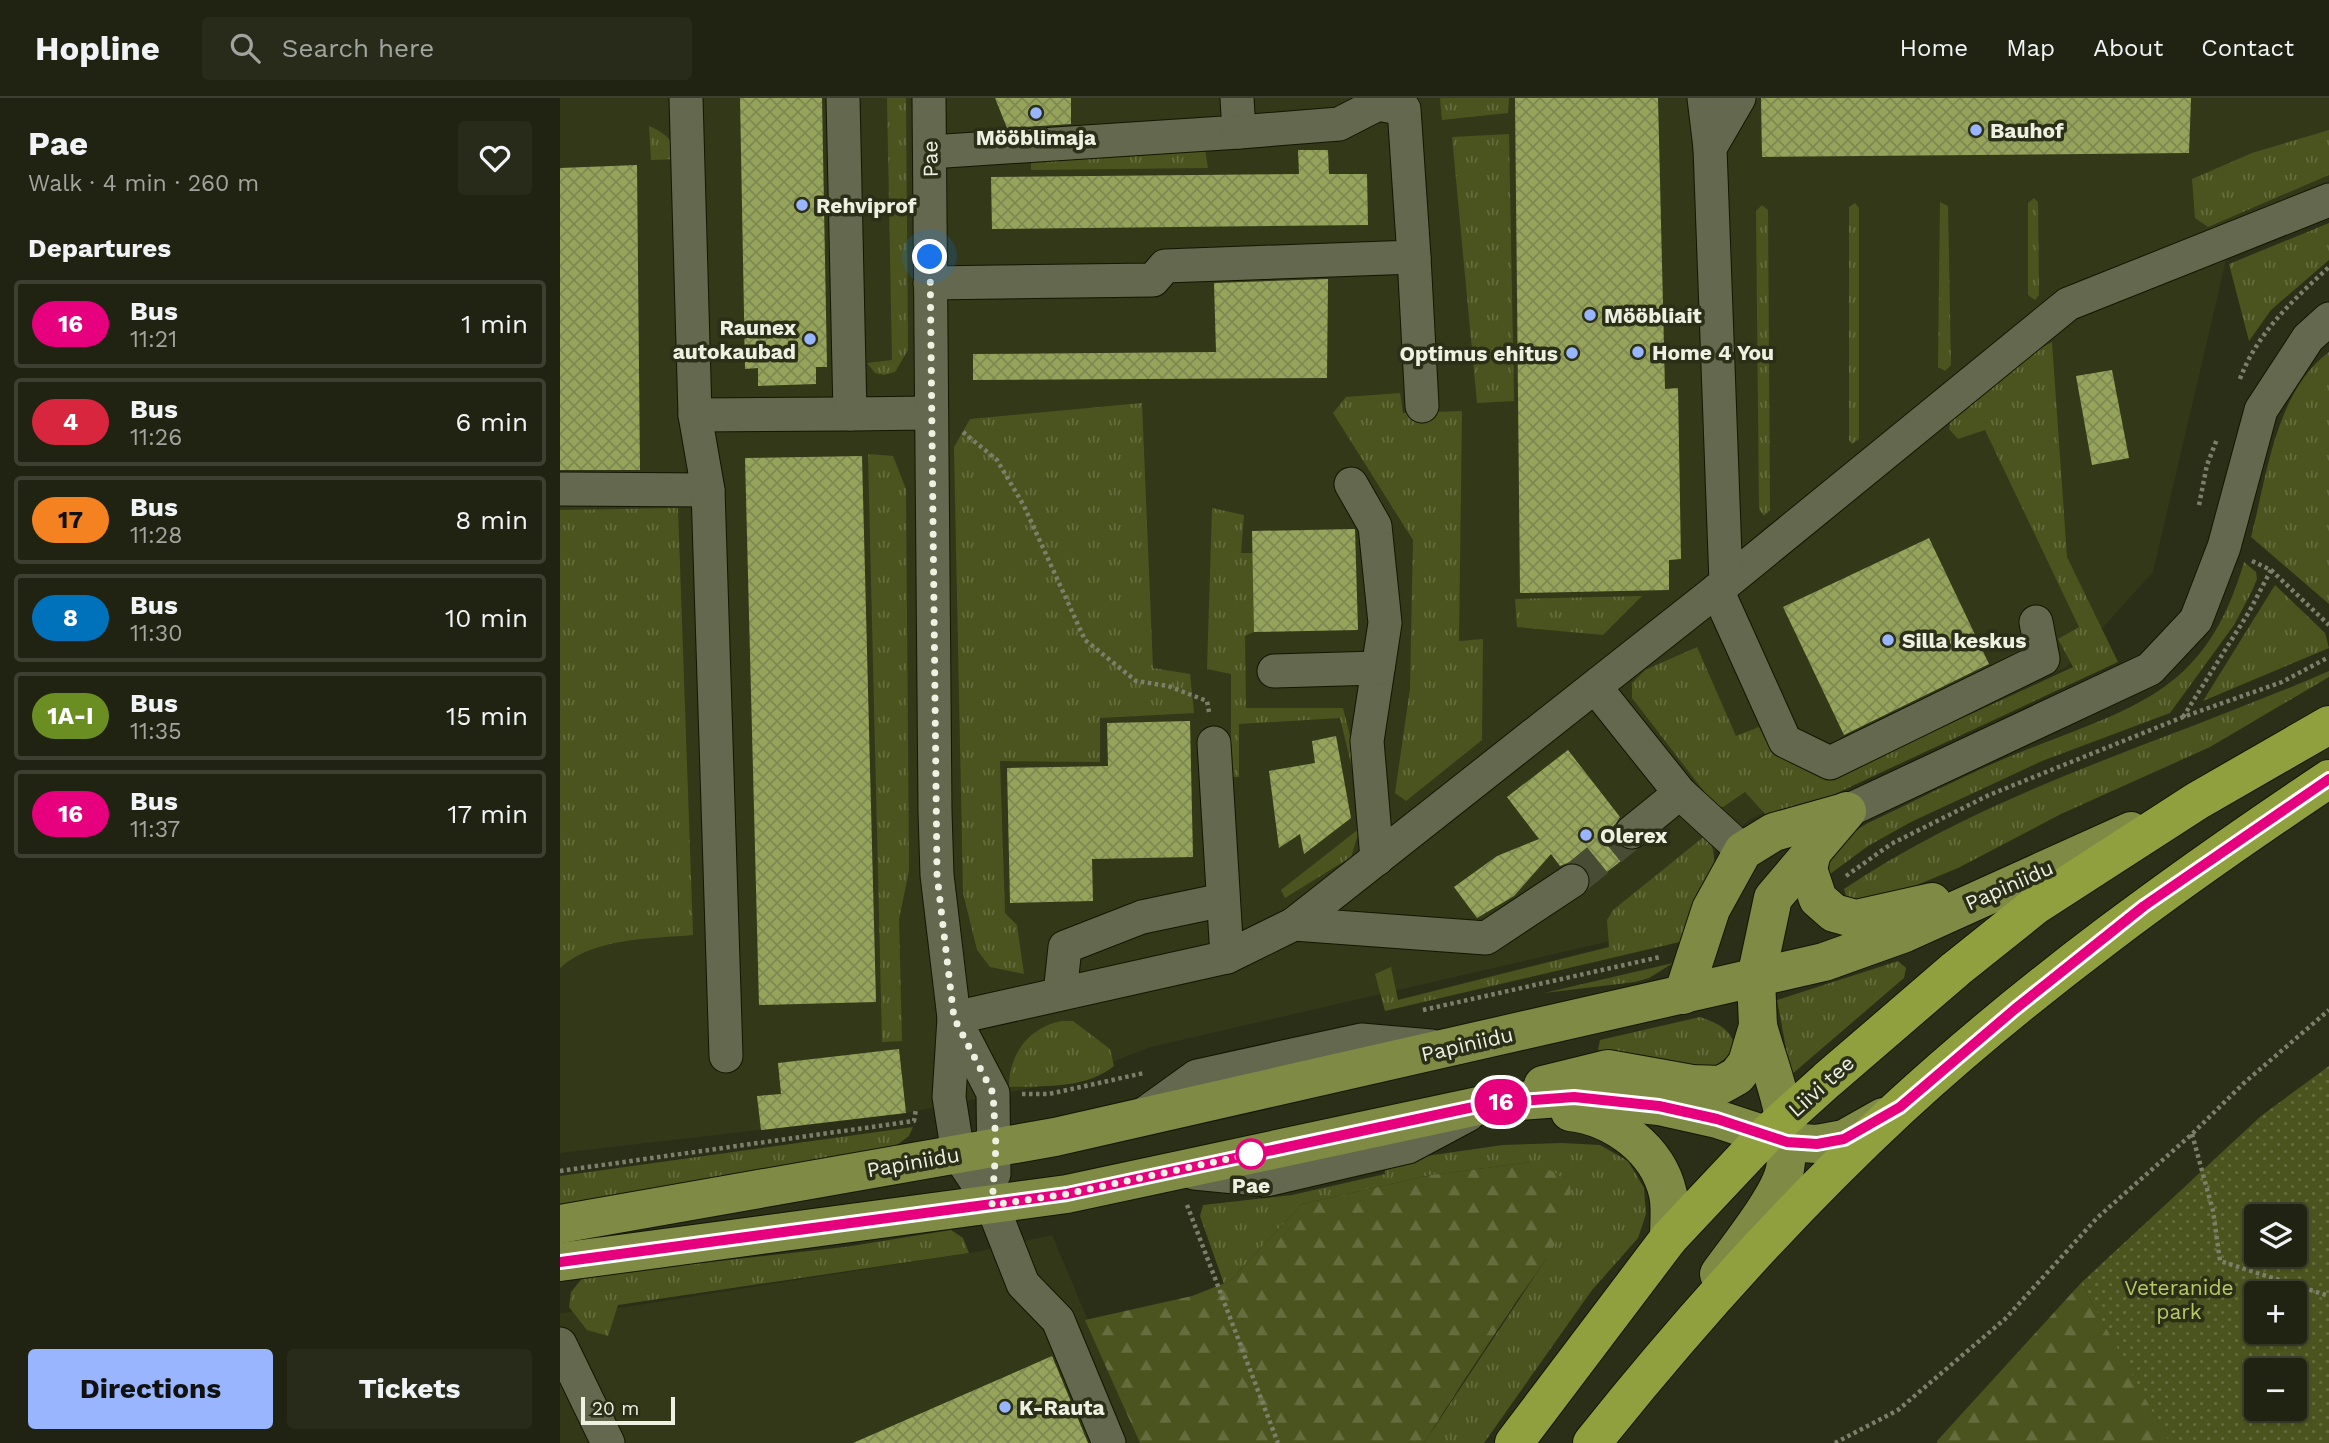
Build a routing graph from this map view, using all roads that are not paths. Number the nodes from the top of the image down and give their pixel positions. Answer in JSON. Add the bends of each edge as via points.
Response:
{"nodes":[{"id":1,"x":686,"y":98,"type":"edge"},
{"id":2,"x":843,"y":98,"type":"edge"},
{"id":3,"x":929,"y":98,"type":"edge"},
{"id":4,"x":1237,"y":98,"type":"edge"},
{"id":5,"x":1704,"y":98,"type":"edge"},
{"id":6,"x":1740,"y":98,"type":"edge"},
{"id":7,"x":1378,"y":101,"type":"edge"},
{"id":8,"x":1239,"y":132,"type":"junction"},
{"id":9,"x":1710,"y":148,"type":"junction"},
{"id":10,"x":930,"y":152,"type":"junction"},
{"id":11,"x":2329,"y":200,"type":"edge"},
{"id":12,"x":1414,"y":257,"type":"junction"},
{"id":13,"x":930,"y":283,"type":"junction"},
{"id":14,"x":2329,"y":319,"type":"edge"},
{"id":15,"x":1422,"y":406,"type":"dead end"},
{"id":16,"x":850,"y":414,"type":"junction"},
{"id":17,"x":695,"y":415,"type":"junction"},
{"id":18,"x":931,"y":420,"type":"junction"},
{"id":19,"x":1351,"y":484,"type":"dead end"},
{"id":20,"x":560,"y":489,"type":"edge"},
{"id":21,"x":708,"y":490,"type":"junction"},
{"id":22,"x":1722,"y":586,"type":"junction"},
{"id":23,"x":2036,"y":622,"type":"dead end"},
{"id":24,"x":1378,"y":668,"type":"junction"},
{"id":25,"x":1274,"y":671,"type":"dead end"},
{"id":26,"x":1596,"y":688,"type":"junction"},
{"id":27,"x":2329,"y":725,"type":"edge"},
{"id":28,"x":1214,"y":743,"type":"road end"},
{"id":29,"x":2329,"y":779,"type":"edge"},
{"id":30,"x":1680,"y":793,"type":"junction"},
{"id":31,"x":2197,"y":802,"type":"junction"},
{"id":32,"x":1847,"y":811,"type":"junction"},
{"id":33,"x":1632,"y":832,"type":"tunnel mouth"},
{"id":34,"x":1813,"y":848,"type":"junction"},
{"id":35,"x":1743,"y":851,"type":"junction"},
{"id":36,"x":1377,"y":859,"type":"junction"},
{"id":37,"x":1572,"y":881,"type":"tunnel mouth"},
{"id":38,"x":2013,"y":883,"type":"junction"},
{"id":39,"x":1223,"y":900,"type":"junction"},
{"id":40,"x":1294,"y":925,"type":"junction"},
{"id":41,"x":1227,"y":957,"type":"junction"},
{"id":42,"x":1756,"y":978,"type":"junction"},
{"id":43,"x":1060,"y":994,"type":"junction"},
{"id":44,"x":1683,"y":995,"type":"junction"},
{"id":45,"x":954,"y":1018,"type":"junction"},
{"id":46,"x":1758,"y":1026,"type":"junction"},
{"id":47,"x":726,"y":1056,"type":"dead end"},
{"id":48,"x":1492,"y":1103,"type":"junction"},
{"id":49,"x":1900,"y":1107,"type":"junction"},
{"id":50,"x":1779,"y":1133,"type":"junction"},
{"id":51,"x":996,"y":1146,"type":"junction"},
{"id":52,"x":958,"y":1154,"type":"junction"},
{"id":53,"x":992,"y":1205,"type":"junction"},
{"id":54,"x":560,"y":1224,"type":"edge"},
{"id":55,"x":1669,"y":1238,"type":"junction"},
{"id":56,"x":560,"y":1262,"type":"edge"},
{"id":57,"x":560,"y":1344,"type":"edge"},
{"id":58,"x":1668,"y":1348,"type":"junction"},
{"id":59,"x":608,"y":1443,"type":"edge"},
{"id":60,"x":1109,"y":1443,"type":"edge"},
{"id":61,"x":1514,"y":1443,"type":"edge"},
{"id":62,"x":1592,"y":1443,"type":"edge"}],
"edges":[{"from":1,"to":17,"type":"street"},
{"from":2,"to":16,"type":"street"},
{"from":3,"to":10,"type":"street","name":"Pae"},
{"from":4,"to":8,"type":"street"},
{"from":5,"to":9,"type":"street"},
{"from":6,"to":9,"type":"street"},
{"from":7,"to":8,"type":"street","via":[[1339,124]]},
{"from":7,"to":12,"type":"street","via":[[1404,109]]},
{"from":8,"to":10,"type":"street"},
{"from":9,"to":22,"type":"street"},
{"from":10,"to":13,"type":"street","name":"Pae"},
{"from":11,"to":22,"type":"street","via":[[2068,304]]},
{"from":12,"to":13,"type":"street","via":[[1165,266],[1153,280]]},
{"from":12,"to":15,"type":"street"},
{"from":13,"to":18,"type":"street","name":"Pae"},
{"from":14,"to":32,"type":"street","via":[[2308,338],[2261,410],[2224,547],[2196,620],[2150,668]]},
{"from":16,"to":17,"type":"street"},
{"from":16,"to":18,"type":"street"},
{"from":17,"to":21,"type":"street"},
{"from":18,"to":45,"type":"street","name":"Pae","via":[[937,875]]},
{"from":19,"to":24,"type":"street","via":[[1375,526],[1385,623]]},
{"from":20,"to":21,"type":"street"},
{"from":21,"to":47,"type":"street"},
{"from":22,"to":23,"type":"street","via":[[1785,741],[1830,763],[2043,659]]},
{"from":22,"to":26,"type":"street"},
{"from":24,"to":25,"type":"street"},
{"from":24,"to":36,"type":"street","via":[[1367,741]]},
{"from":26,"to":30,"type":"street"},
{"from":26,"to":36,"type":"street"},
{"from":27,"to":31,"type":"highway","name":"Papiniidu"},
{"from":28,"to":39,"type":"street"},
{"from":29,"to":49,"type":"highway","via":[[2144,906]]},
{"from":30,"to":33,"type":"street"},
{"from":30,"to":35,"type":"street"},
{"from":31,"to":38,"type":"main road","name":"Papiniidu"},
{"from":31,"to":50,"type":"highway","name":"Liivi tee","via":[[2036,905],[1956,969]]},
{"from":32,"to":34,"type":"main road"},
{"from":32,"to":35,"type":"main road","via":[[1774,832]]},
{"from":34,"to":38,"type":"main road","via":[[1808,869],[1818,899],[1834,913],[1856,919]]},
{"from":34,"to":42,"type":"main road","via":[[1773,898]]},
{"from":35,"to":44,"type":"main road","via":[[1711,909]]},
{"from":36,"to":40,"type":"street"},
{"from":37,"to":40,"type":"street","via":[[1486,938]]},
{"from":38,"to":42,"type":"main road","name":"Papiniidu","via":[[1905,933],[1824,962]]},
{"from":39,"to":41,"type":"street"},
{"from":39,"to":43,"type":"street","via":[[1142,917],[1065,947]]},
{"from":40,"to":41,"type":"street"},
{"from":41,"to":43,"type":"street"},
{"from":42,"to":44,"type":"main road","name":"Papiniidu"},
{"from":42,"to":46,"type":"main road"},
{"from":43,"to":45,"type":"street"},
{"from":44,"to":51,"type":"main road","name":"Papiniidu","via":[[1055,1137]]},
{"from":45,"to":51,"type":"street","name":"Pae","via":[[993,1093]]},
{"from":45,"to":52,"type":"street","name":"Pae","via":[[949,1097]]},
{"from":46,"to":48,"type":"main road","via":[[1748,1062],[1737,1076],[1721,1085],[1608,1069],[1578,1074]]},
{"from":46,"to":50,"type":"main road"},
{"from":48,"to":50,"type":"main road","via":[[1574,1097],[1659,1106]]},
{"from":48,"to":53,"type":"main road","via":[[1179,1185]]},
{"from":48,"to":55,"type":"main road","via":[[1591,1114],[1623,1131],[1662,1175],[1668,1197]]},
{"from":49,"to":50,"type":"main road","via":[[1844,1139],[1817,1144]]},
{"from":49,"to":58,"type":"highway","via":[[1780,1225]]},
{"from":50,"to":55,"type":"highway","name":"Liivi tee"},
{"from":50,"to":58,"type":"main road","via":[[1785,1171],[1765,1209]]},
{"from":51,"to":52,"type":"main road","name":"Papiniidu"},
{"from":51,"to":53,"type":"street","name":"Pae"},
{"from":52,"to":53,"type":"street","name":"Pae"},
{"from":52,"to":54,"type":"main road","name":"Papiniidu"},
{"from":53,"to":56,"type":"main road"},
{"from":53,"to":60,"type":"street","via":[[1023,1284],[1058,1321]]},
{"from":55,"to":61,"type":"highway","name":"Liivi tee"},
{"from":57,"to":59,"type":"street"},
{"from":58,"to":62,"type":"highway"}]}
